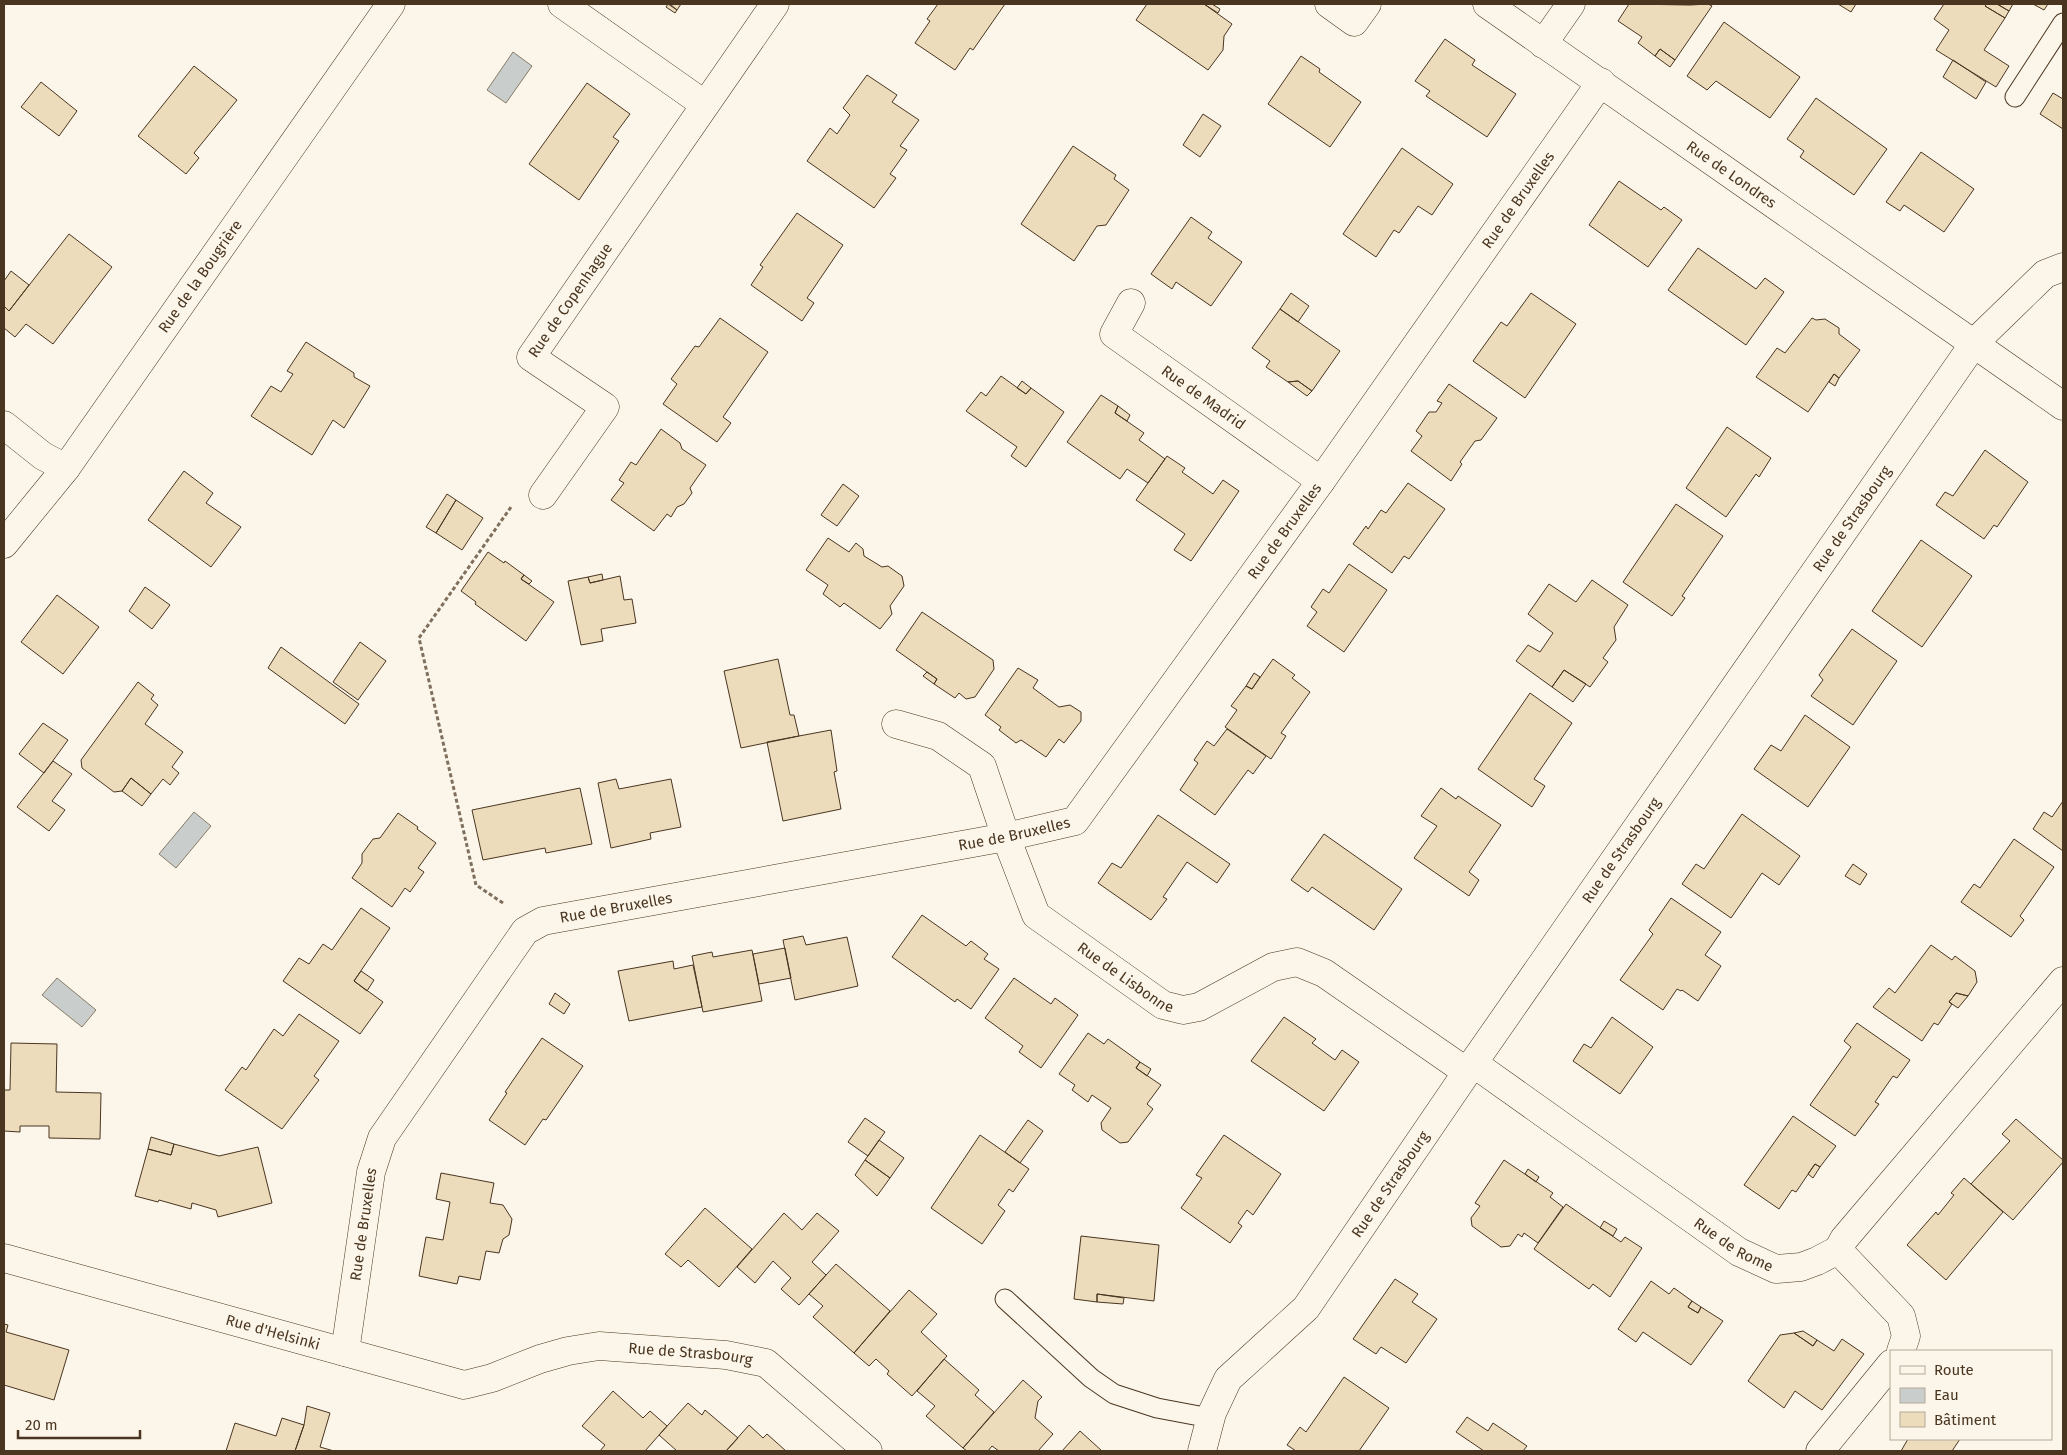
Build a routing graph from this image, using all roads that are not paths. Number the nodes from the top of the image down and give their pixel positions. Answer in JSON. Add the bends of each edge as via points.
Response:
{"nodes":[{"id":1,"x":391,"y":4,"type":"edge"},
{"id":2,"x":562,"y":4,"type":"edge"},
{"id":3,"x":774,"y":4,"type":"edge"},
{"id":4,"x":1329,"y":4,"type":"edge"},
{"id":5,"x":1367,"y":4,"type":"edge"},
{"id":6,"x":1487,"y":4,"type":"edge"},
{"id":7,"x":1571,"y":4,"type":"edge"},
{"id":8,"x":2063,"y":23,"type":"edge"},
{"id":9,"x":1543,"y":44,"type":"junction"},
{"id":10,"x":1601,"y":82,"type":"junction"},
{"id":11,"x":2015,"y":97,"type":"dead end"},
{"id":12,"x":704,"y":104,"type":"junction"},
{"id":13,"x":2063,"y":267,"type":"edge"},
{"id":14,"x":1131,"y":303,"type":"dead end"},
{"id":15,"x":1975,"y":342,"type":"junction"},
{"id":16,"x":2063,"y":406,"type":"edge"},
{"id":17,"x":4,"y":425,"type":"edge"},
{"id":18,"x":66,"y":468,"type":"junction"},
{"id":19,"x":1321,"y":481,"type":"junction"},
{"id":20,"x":543,"y":496,"type":"road end"},
{"id":21,"x":4,"y":544,"type":"edge"},
{"id":22,"x":896,"y":724,"type":"dead end"},
{"id":23,"x":1006,"y":836,"type":"junction"},
{"id":24,"x":2063,"y":981,"type":"edge"},
{"id":25,"x":1470,"y":1068,"type":"junction"},
{"id":26,"x":1838,"y":1250,"type":"junction"},
{"id":27,"x":4,"y":1258,"type":"edge"},
{"id":28,"x":1005,"y":1299,"type":"dead end"},
{"id":29,"x":1901,"y":1350,"type":"edge"},
{"id":30,"x":345,"y":1352,"type":"junction"},
{"id":31,"x":540,"y":1359,"type":"joint"},
{"id":32,"x":1890,"y":1365,"type":"edge"},
{"id":33,"x":1210,"y":1418,"type":"junction"},
{"id":34,"x":868,"y":1451,"type":"edge"},
{"id":35,"x":1202,"y":1451,"type":"edge"},
{"id":36,"x":1820,"y":1451,"type":"edge"}],
"edges":[{"from":1,"to":18,"type":"street","name":"Rue de la Bougrière"},
{"from":2,"to":12,"type":"street"},
{"from":3,"to":12,"type":"street","name":"Rue de Copenhague"},
{"from":4,"to":5,"type":"street","via":[[1354,22]]},
{"from":6,"to":9,"type":"street","name":"Rue de Londres"},
{"from":7,"to":9,"type":"street"},
{"from":8,"to":11,"type":"lane"},
{"from":9,"to":10,"type":"street","name":"Rue de Londres"},
{"from":10,"to":15,"type":"street","name":"Rue de Londres"},
{"from":10,"to":19,"type":"street","name":"Rue de Bruxelles"},
{"from":12,"to":20,"type":"street","name":"Rue de Copenhague","via":[[531,357],[605,407]]},
{"from":13,"to":15,"type":"street","name":"Rue de Strasbourg","via":[[2045,274]]},
{"from":14,"to":19,"type":"street","name":"Rue de Madrid","via":[[1114,334]]},
{"from":15,"to":16,"type":"street"},
{"from":15,"to":25,"type":"street","name":"Rue de Strasbourg"},
{"from":17,"to":18,"type":"street","via":[[43,456]]},
{"from":18,"to":21,"type":"street","name":"Rue de la Bougrière"},
{"from":19,"to":23,"type":"street","name":"Rue de Bruxelles","via":[[1075,821]]},
{"from":22,"to":23,"type":"street","name":"Rue de Lisbonne","via":[[938,736],[982,766]]},
{"from":23,"to":25,"type":"street","name":"Rue de Lisbonne","via":[[1036,915],[1163,1005],[1183,1010],[1199,1007],[1272,967],[1297,962],[1324,973]]},
{"from":23,"to":30,"type":"street","name":"Rue de Bruxelles","via":[[543,921],[525,931],[382,1138],[372,1172]]},
{"from":24,"to":26,"type":"street","name":"Rue de Rome"},
{"from":25,"to":26,"type":"street","name":"Rue de Rome","via":[[1739,1252],[1776,1269],[1809,1264]]},
{"from":25,"to":33,"type":"street","name":"Rue de Strasbourg","via":[[1306,1308],[1228,1379]]},
{"from":26,"to":29,"type":"street","via":[[1901,1316],[1906,1336]]},
{"from":27,"to":30,"type":"street","name":"Rue d'Helsinki"},
{"from":28,"to":33,"type":"lane","via":[[1091,1378],[1114,1394],[1157,1408]]},
{"from":30,"to":31,"type":"street","name":"Rue d'Helsinki","via":[[464,1385]]},
{"from":31,"to":34,"type":"street","name":"Rue de Strasbourg","via":[[598,1346],[726,1356],[766,1363]]},
{"from":32,"to":36,"type":"street"},
{"from":33,"to":35,"type":"street","name":"Rue de Strasbourg"}]}
